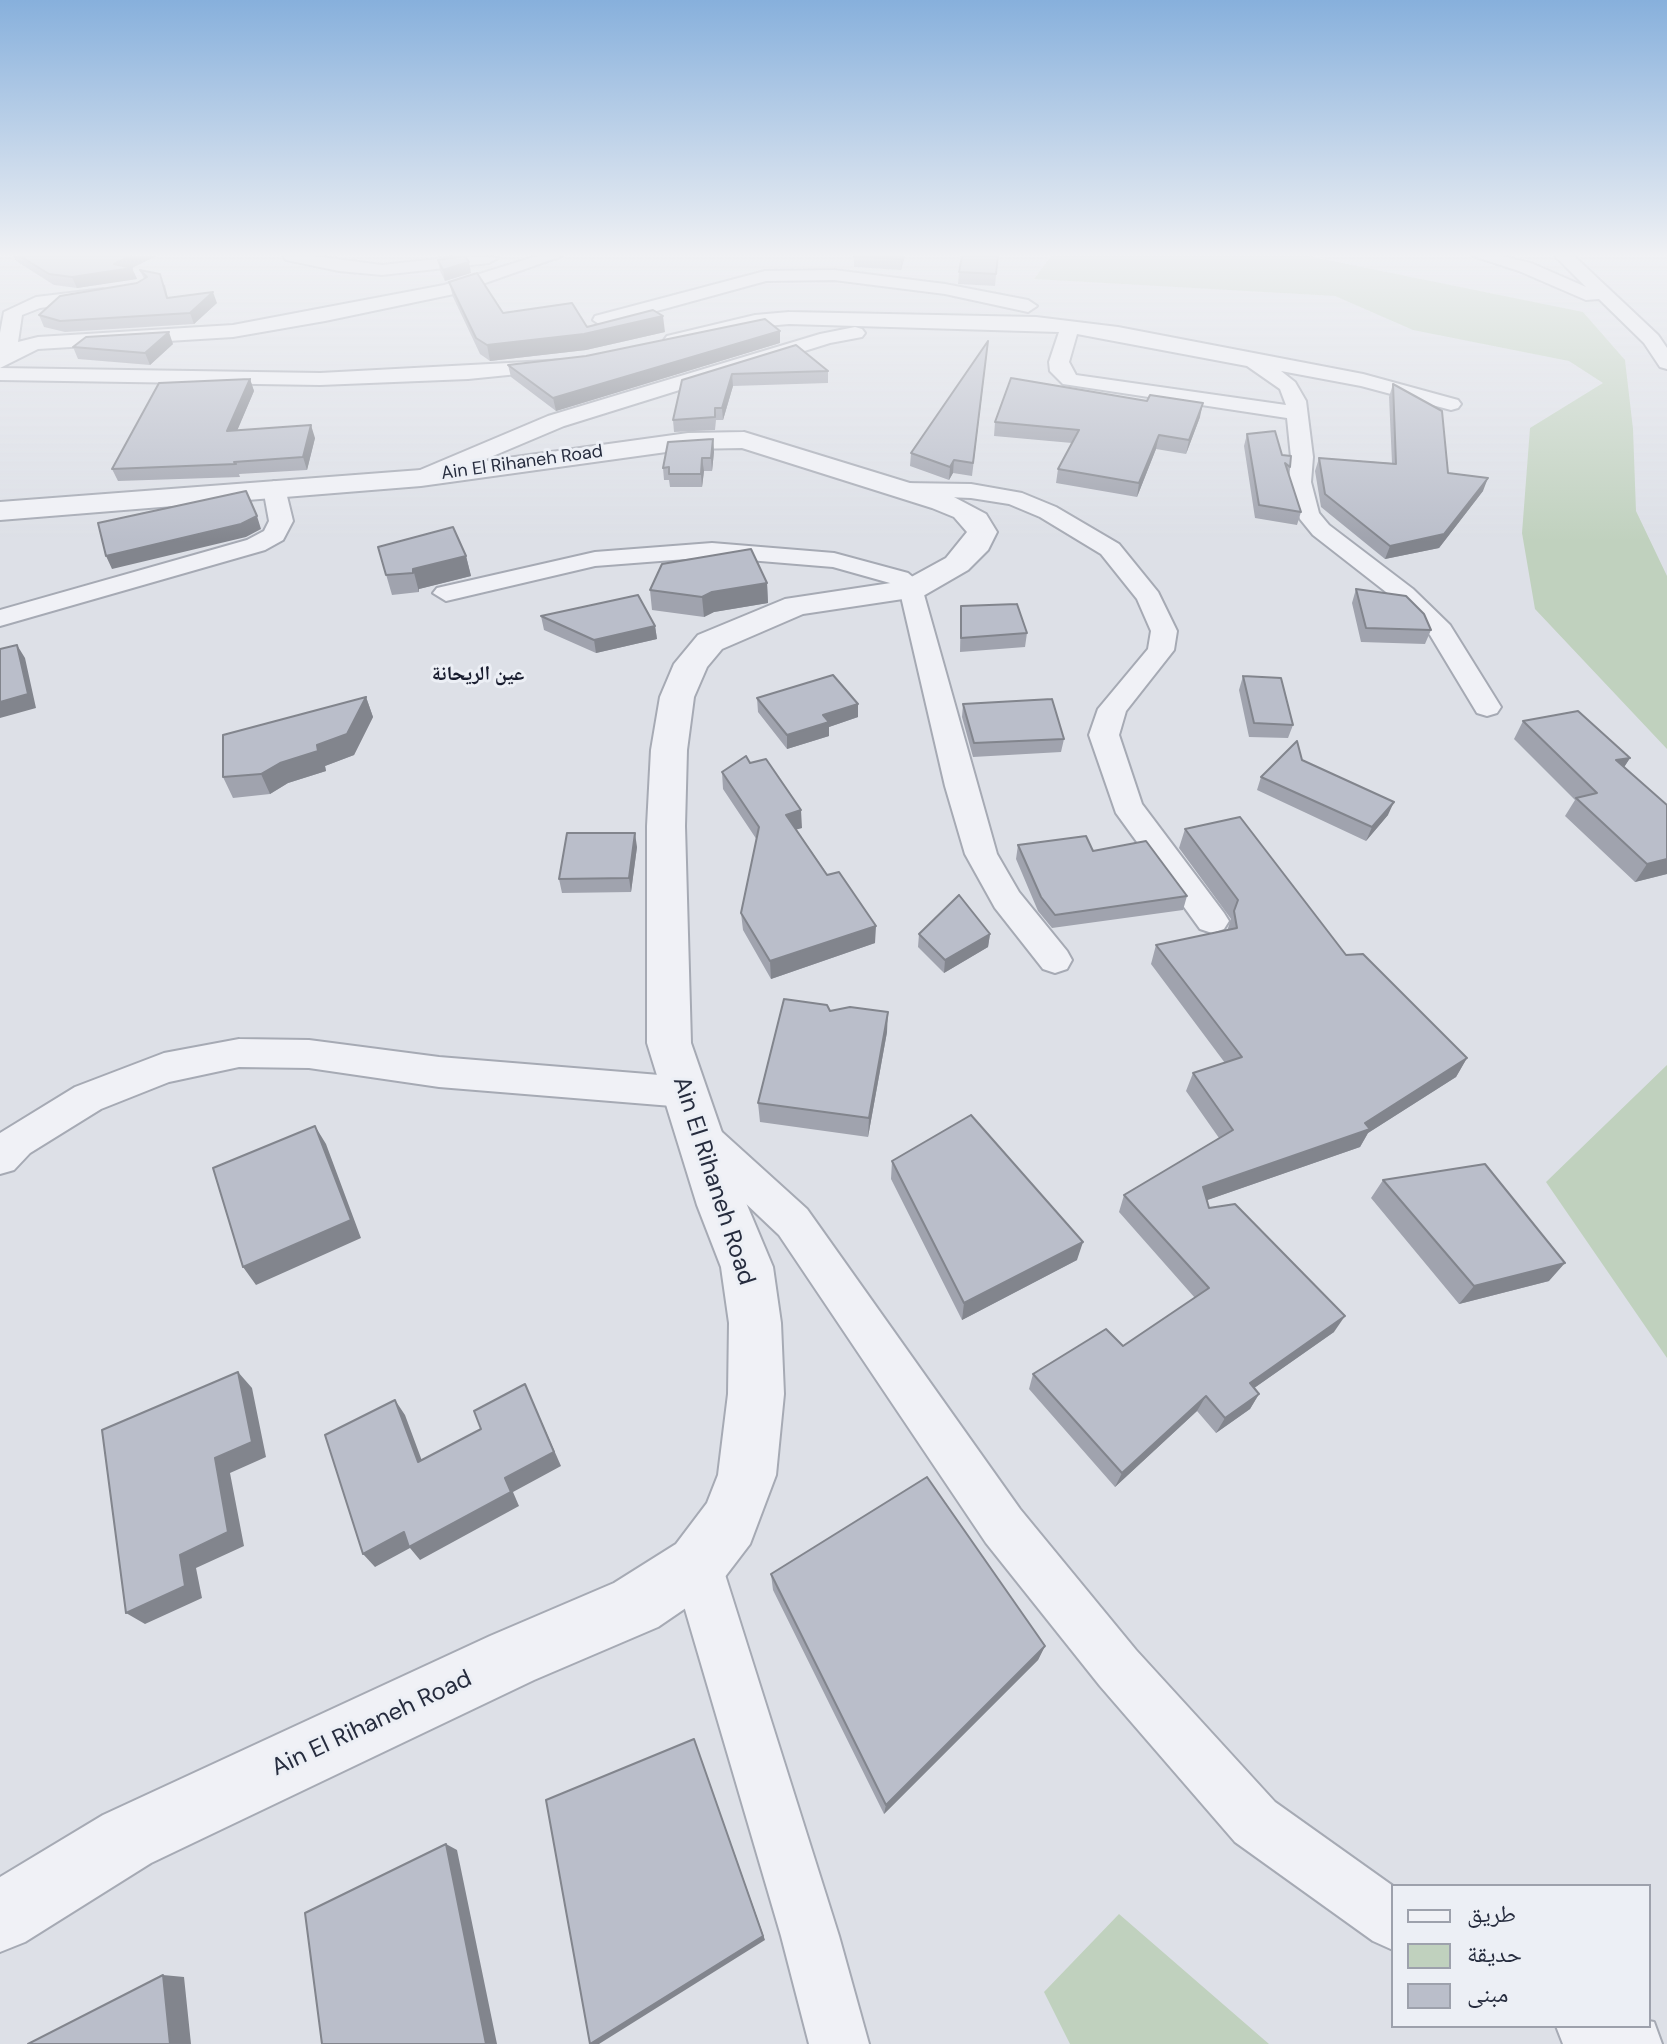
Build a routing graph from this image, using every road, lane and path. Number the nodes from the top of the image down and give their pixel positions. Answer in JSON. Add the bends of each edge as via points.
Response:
{"nodes":[{"id":1,"x":24,"y":351,"type":"edge"},
{"id":2,"x":783,"y":351,"type":"edge"},
{"id":3,"x":1062,"y":351,"type":"edge"},
{"id":4,"x":1207,"y":351,"type":"edge"},
{"id":5,"x":1253,"y":361,"type":"junction"},
{"id":6,"x":572,"y":362,"type":"edge"},
{"id":7,"x":2,"y":364,"type":"edge"},
{"id":8,"x":1451,"y":404,"type":"dead end"},
{"id":9,"x":1298,"y":413,"type":"junction"},
{"id":10,"x":421,"y":478,"type":"junction"},
{"id":11,"x":274,"y":488,"type":"junction"},
{"id":12,"x":904,"y":490,"type":"junction"},
{"id":13,"x":0,"y":511,"type":"edge"},
{"id":14,"x":887,"y":588,"type":"junction"},
{"id":15,"x":446,"y":593,"type":"dead end"},
{"id":16,"x":0,"y":618,"type":"edge"},
{"id":17,"x":1487,"y":707,"type":"dead end"},
{"id":18,"x":1212,"y":921,"type":"dead end"},
{"id":19,"x":1055,"y":960,"type":"dead end"},
{"id":20,"x":691,"y":1113,"type":"junction"},
{"id":21,"x":0,"y":1158,"type":"edge"},
{"id":22,"x":697,"y":1565,"type":"junction"},
{"id":23,"x":0,"y":1917,"type":"edge"},
{"id":24,"x":1391,"y":1920,"type":"edge"},
{"id":25,"x":1591,"y":2028,"type":"edge"},
{"id":26,"x":839,"y":2044,"type":"edge"},
{"id":27,"x":1632,"y":2044,"type":"edge"}],
"edges":[{"from":1,"to":7,"type":"street"},
{"from":2,"to":10,"type":"street","via":[[556,421]]},
{"from":3,"to":9,"type":"street","via":[[1060,371],[1070,380]]},
{"from":4,"to":5,"type":"street"},
{"from":5,"to":8,"type":"street","via":[[1363,380]]},
{"from":5,"to":9,"type":"street","via":[[1288,386]]},
{"from":6,"to":7,"type":"street","via":[[320,379]]},
{"from":9,"to":17,"type":"street","via":[[1300,482],[1308,514],[1441,631]]},
{"from":10,"to":11,"type":"street","name":"Ain El Rihaneh Road"},
{"from":10,"to":12,"type":"street","name":"Ain El Rihaneh Road","via":[[709,439],[762,443]]},
{"from":11,"to":13,"type":"street","name":"Ain El Rihaneh Road"},
{"from":11,"to":16,"type":"street","via":[[281,521],[274,535],[256,545]]},
{"from":12,"to":14,"type":"street","name":"Ain El Rihaneh Road","via":[[964,511],[982,532],[957,564]]},
{"from":12,"to":18,"type":"street","via":[[971,491],[1037,507],[1110,549],[1149,597],[1164,631],[1161,650],[1112,709],[1104,735],[1127,806]]},
{"from":14,"to":15,"type":"street","via":[[752,552],[595,559]]},
{"from":14,"to":19,"type":"street","via":[[981,854],[1007,900]]},
{"from":14,"to":20,"type":"street","name":"Ain El Rihaneh Road","via":[[796,606],[710,642],[691,664],[677,697],[667,796],[665,948],[669,1043]]},
{"from":20,"to":21,"type":"street","via":[[309,1054],[239,1053],[164,1068],[88,1098],[16,1142]]},
{"from":20,"to":22,"type":"street","name":"Ain El Rihaneh Road","via":[[747,1267],[755,1323],[756,1394],[747,1475],[729,1523]]},
{"from":20,"to":24,"type":"street","via":[[793,1222],[1003,1526],[1118,1668],[1255,1822]]},
{"from":22,"to":23,"type":"street","name":"Ain El Rihaneh Road","via":[[636,1605],[127,1839]]},
{"from":22,"to":26,"type":"street"},
{"from":25,"to":27,"type":"street"}]}
